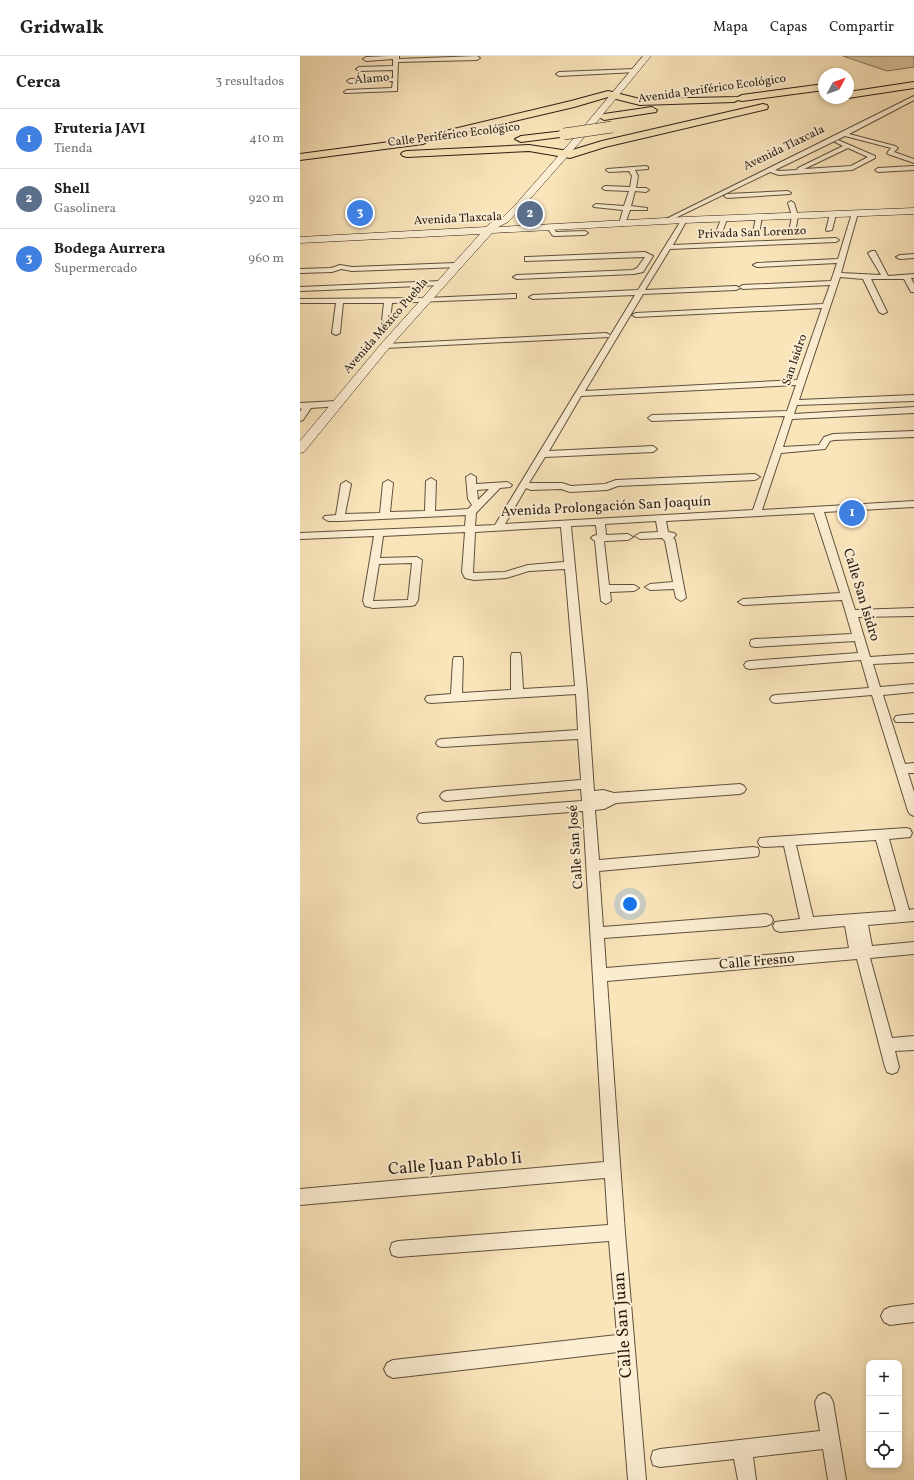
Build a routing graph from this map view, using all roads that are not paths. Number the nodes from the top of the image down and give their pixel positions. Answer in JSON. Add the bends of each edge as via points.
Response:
{"nodes":[{"id":1,"x":640,"y":56,"type":"edge"},
{"id":2,"x":647,"y":56,"type":"edge"},
{"id":3,"x":462,"y":57,"type":"edge"},
{"id":4,"x":428,"y":58,"type":"edge"},
{"id":5,"x":477,"y":58,"type":"dead end"},
{"id":6,"x":366,"y":59,"type":"dead end"},
{"id":7,"x":396,"y":61,"type":"edge"},
{"id":8,"x":359,"y":69,"type":"dead end"},
{"id":9,"x":633,"y":69,"type":"junction"},
{"id":10,"x":559,"y":74,"type":"dead end"},
{"id":11,"x":914,"y":75,"type":"edge"},
{"id":12,"x":396,"y":79,"type":"junction"},
{"id":13,"x":878,"y":80,"type":"dead end"},
{"id":14,"x":350,"y":81,"type":"dead end"},
{"id":15,"x":914,"y":85,"type":"edge"},
{"id":16,"x":818,"y":88,"type":"edge"},
{"id":17,"x":348,"y":92,"type":"dead end"},
{"id":18,"x":611,"y":94,"type":"junction"},
{"id":19,"x":854,"y":94,"type":"edge"},
{"id":20,"x":914,"y":98,"type":"edge"},
{"id":21,"x":734,"y":99,"type":"junction"},
{"id":22,"x":583,"y":120,"type":"dead end"},
{"id":23,"x":652,"y":122,"type":"dead end"},
{"id":24,"x":530,"y":127,"type":"dead end"},
{"id":25,"x":616,"y":127,"type":"dead end"},
{"id":26,"x":844,"y":134,"type":"junction"},
{"id":27,"x":414,"y":142,"type":"junction"},
{"id":28,"x":838,"y":142,"type":"dead end"},
{"id":29,"x":848,"y":146,"type":"junction"},
{"id":30,"x":407,"y":154,"type":"junction"},
{"id":31,"x":560,"y":154,"type":"junction"},
{"id":32,"x":300,"y":157,"type":"edge"},
{"id":33,"x":914,"y":161,"type":"edge"},
{"id":34,"x":300,"y":168,"type":"edge"},
{"id":35,"x":646,"y":168,"type":"dead end"},
{"id":36,"x":914,"y":168,"type":"edge"},
{"id":37,"x":631,"y":169,"type":"junction"},
{"id":38,"x":609,"y":170,"type":"dead end"},
{"id":39,"x":768,"y":170,"type":"junction"},
{"id":40,"x":878,"y":170,"type":"dead end"},
{"id":41,"x":796,"y":172,"type":"junction"},
{"id":42,"x":774,"y":179,"type":"junction"},
{"id":43,"x":605,"y":188,"type":"dead end"},
{"id":44,"x":633,"y":189,"type":"junction"},
{"id":45,"x":646,"y":190,"type":"dead end"},
{"id":46,"x":727,"y":196,"type":"dead end"},
{"id":47,"x":790,"y":199,"type":"junction"},
{"id":48,"x":596,"y":206,"type":"dead end"},
{"id":49,"x":627,"y":209,"type":"junction"},
{"id":50,"x":645,"y":209,"type":"dead end"},
{"id":51,"x":914,"y":211,"type":"edge"},
{"id":52,"x":855,"y":213,"type":"junction"},
{"id":53,"x":833,"y":214,"type":"junction"},
{"id":54,"x":795,"y":216,"type":"junction"},
{"id":55,"x":759,"y":217,"type":"junction"},
{"id":56,"x":724,"y":219,"type":"junction"},
{"id":57,"x":684,"y":220,"type":"junction"},
{"id":58,"x":665,"y":221,"type":"junction"},
{"id":59,"x":622,"y":224,"type":"junction"},
{"id":60,"x":550,"y":227,"type":"junction"},
{"id":61,"x":492,"y":228,"type":"junction"},
{"id":62,"x":829,"y":230,"type":"dead end"},
{"id":63,"x":792,"y":232,"type":"dead end"},
{"id":64,"x":585,"y":233,"type":"dead end"},
{"id":65,"x":756,"y":233,"type":"dead end"},
{"id":66,"x":718,"y":235,"type":"dead end"},
{"id":67,"x":300,"y":240,"type":"edge"},
{"id":68,"x":836,"y":240,"type":"dead end"},
{"id":69,"x":668,"y":247,"type":"junction"},
{"id":70,"x":872,"y":253,"type":"dead end"},
{"id":71,"x":914,"y":256,"type":"edge"},
{"id":72,"x":900,"y":257,"type":"dead end"},
{"id":73,"x":528,"y":259,"type":"dead end"},
{"id":74,"x":841,"y":261,"type":"junction"},
{"id":75,"x":645,"y":262,"type":"junction"},
{"id":76,"x":658,"y":264,"type":"junction"},
{"id":77,"x":757,"y":265,"type":"dead end"},
{"id":78,"x":456,"y":266,"type":"junction"},
{"id":79,"x":300,"y":271,"type":"edge"},
{"id":80,"x":910,"y":276,"type":"edge"},
{"id":81,"x":517,"y":277,"type":"dead end"},
{"id":82,"x":866,"y":277,"type":"junction"},
{"id":83,"x":886,"y":278,"type":"junction"},
{"id":84,"x":836,"y":279,"type":"junction"},
{"id":85,"x":441,"y":283,"type":"junction"},
{"id":86,"x":579,"y":284,"type":"dead end"},
{"id":87,"x":546,"y":286,"type":"dead end"},
{"id":88,"x":300,"y":289,"type":"edge"},
{"id":89,"x":914,"y":290,"type":"edge"},
{"id":90,"x":641,"y":292,"type":"junction"},
{"id":91,"x":581,"y":295,"type":"junction"},
{"id":92,"x":513,"y":296,"type":"dead end"},
{"id":93,"x":546,"y":296,"type":"junction"},
{"id":94,"x":533,"y":297,"type":"dead end"},
{"id":95,"x":340,"y":300,"type":"junction"},
{"id":96,"x":388,"y":300,"type":"junction"},
{"id":97,"x":426,"y":300,"type":"junction"},
{"id":98,"x":300,"y":301,"type":"edge"},
{"id":99,"x":826,"y":306,"type":"junction"},
{"id":100,"x":883,"y":312,"type":"dead end"},
{"id":101,"x":636,"y":315,"type":"dead end"},
{"id":102,"x":386,"y":320,"type":"dead end"},
{"id":103,"x":336,"y":333,"type":"dead end"},
{"id":104,"x":606,"y":335,"type":"dead end"},
{"id":105,"x":385,"y":346,"type":"junction"},
{"id":106,"x":800,"y":382,"type":"junction"},
{"id":107,"x":578,"y":394,"type":"junction"},
{"id":108,"x":914,"y":398,"type":"edge"},
{"id":109,"x":793,"y":403,"type":"junction"},
{"id":110,"x":337,"y":404,"type":"junction"},
{"id":111,"x":304,"y":405,"type":"edge"},
{"id":112,"x":914,"y":410,"type":"edge"},
{"id":113,"x":790,"y":415,"type":"junction"},
{"id":114,"x":300,"y":418,"type":"edge"},
{"id":115,"x":652,"y":418,"type":"dead end"},
{"id":116,"x":914,"y":434,"type":"edge"},
{"id":117,"x":302,"y":443,"type":"edge"},
{"id":118,"x":653,"y":449,"type":"dead end"},
{"id":119,"x":778,"y":450,"type":"junction"},
{"id":120,"x":542,"y":454,"type":"junction"},
{"id":121,"x":471,"y":477,"type":"dead end"},
{"id":122,"x":755,"y":477,"type":"dead end"},
{"id":123,"x":431,"y":481,"type":"dead end"},
{"id":124,"x":388,"y":482,"type":"dead end"},
{"id":125,"x":346,"y":484,"type":"dead end"},
{"id":126,"x":523,"y":484,"type":"junction"},
{"id":127,"x":507,"y":485,"type":"dead end"},
{"id":128,"x":496,"y":486,"type":"junction"},
{"id":129,"x":472,"y":487,"type":"junction"},
{"id":130,"x":914,"y":504,"type":"edge"},
{"id":131,"x":474,"y":508,"type":"junction"},
{"id":132,"x":818,"y":509,"type":"junction"},
{"id":133,"x":430,"y":514,"type":"junction"},
{"id":134,"x":756,"y":514,"type":"junction"},
{"id":135,"x":385,"y":516,"type":"junction"},
{"id":136,"x":328,"y":518,"type":"dead end"},
{"id":137,"x":340,"y":518,"type":"junction"},
{"id":138,"x":660,"y":518,"type":"junction"},
{"id":139,"x":672,"y":518,"type":"junction"},
{"id":140,"x":595,"y":521,"type":"junction"},
{"id":141,"x":566,"y":523,"type":"junction"},
{"id":142,"x":498,"y":527,"type":"junction"},
{"id":143,"x":470,"y":529,"type":"junction"},
{"id":144,"x":379,"y":533,"type":"junction"},
{"id":145,"x":300,"y":536,"type":"edge"},
{"id":146,"x":640,"y":536,"type":"dead end"},
{"id":147,"x":628,"y":537,"type":"dead end"},
{"id":148,"x":669,"y":537,"type":"junction"},
{"id":149,"x":598,"y":540,"type":"junction"},
{"id":150,"x":375,"y":561,"type":"junction"},
{"id":151,"x":570,"y":565,"type":"junction"},
{"id":152,"x":678,"y":585,"type":"junction"},
{"id":153,"x":650,"y":587,"type":"dead end"},
{"id":154,"x":634,"y":588,"type":"dead end"},
{"id":155,"x":604,"y":589,"type":"junction"},
{"id":156,"x":846,"y":596,"type":"junction"},
{"id":157,"x":681,"y":598,"type":"dead end"},
{"id":158,"x":606,"y":601,"type":"dead end"},
{"id":159,"x":743,"y":602,"type":"dead end"},
{"id":160,"x":914,"y":612,"type":"edge"},
{"id":161,"x":852,"y":614,"type":"junction"},
{"id":162,"x":859,"y":637,"type":"junction"},
{"id":163,"x":755,"y":643,"type":"dead end"},
{"id":164,"x":516,"y":656,"type":"dead end"},
{"id":165,"x":914,"y":658,"type":"edge"},
{"id":166,"x":865,"y":659,"type":"junction"},
{"id":167,"x":458,"y":660,"type":"dead end"},
{"id":168,"x":750,"y":666,"type":"dead end"},
{"id":169,"x":914,"y":688,"type":"edge"},
{"id":170,"x":581,"y":690,"type":"junction"},
{"id":171,"x":875,"y":691,"type":"junction"},
{"id":172,"x":517,"y":694,"type":"junction"},
{"id":173,"x":456,"y":697,"type":"junction"},
{"id":174,"x":431,"y":699,"type":"dead end"},
{"id":175,"x":776,"y":699,"type":"dead end"},
{"id":176,"x":914,"y":718,"type":"edge"},
{"id":177,"x":900,"y":719,"type":"dead end"},
{"id":178,"x":584,"y":734,"type":"junction"},
{"id":179,"x":442,"y":743,"type":"dead end"},
{"id":180,"x":914,"y":768,"type":"edge"},
{"id":181,"x":906,"y":775,"type":"edge"},
{"id":182,"x":740,"y":789,"type":"dead end"},
{"id":183,"x":588,"y":795,"type":"junction"},
{"id":184,"x":446,"y":796,"type":"dead end"},
{"id":185,"x":914,"y":811,"type":"edge"},
{"id":186,"x":423,"y":818,"type":"dead end"},
{"id":187,"x":906,"y":833,"type":"dead end"},
{"id":188,"x":881,"y":834,"type":"junction"},
{"id":189,"x":789,"y":841,"type":"junction"},
{"id":190,"x":764,"y":842,"type":"dead end"},
{"id":191,"x":753,"y":852,"type":"dead end"},
{"id":192,"x":593,"y":866,"type":"junction"},
{"id":193,"x":909,"y":915,"type":"edge"},
{"id":194,"x":855,"y":919,"type":"junction"},
{"id":195,"x":766,"y":920,"type":"dead end"},
{"id":196,"x":808,"y":924,"type":"junction"},
{"id":197,"x":780,"y":926,"type":"dead end"},
{"id":198,"x":597,"y":933,"type":"junction"},
{"id":199,"x":914,"y":948,"type":"edge"},
{"id":200,"x":862,"y":952,"type":"junction"},
{"id":201,"x":600,"y":976,"type":"junction"},
{"id":202,"x":914,"y":1043,"type":"edge"},
{"id":203,"x":885,"y":1045,"type":"junction"},
{"id":204,"x":892,"y":1067,"type":"dead end"},
{"id":205,"x":613,"y":1169,"type":"junction"},
{"id":206,"x":300,"y":1197,"type":"edge"},
{"id":207,"x":617,"y":1233,"type":"junction"},
{"id":208,"x":398,"y":1249,"type":"dead end"},
{"id":209,"x":914,"y":1313,"type":"edge"},
{"id":210,"x":890,"y":1316,"type":"dead end"},
{"id":211,"x":624,"y":1343,"type":"junction"},
{"id":212,"x":393,"y":1369,"type":"dead end"},
{"id":213,"x":824,"y":1402,"type":"dead end"},
{"id":214,"x":830,"y":1439,"type":"junction"},
{"id":215,"x":742,"y":1449,"type":"junction"},
{"id":216,"x":660,"y":1458,"type":"dead end"},
{"id":217,"x":637,"y":1480,"type":"edge"},
{"id":218,"x":747,"y":1480,"type":"edge"},
{"id":219,"x":837,"y":1480,"type":"edge"}],
"edges":[{"from":1,"to":9,"type":"street"},
{"from":2,"to":9,"type":"street"},
{"from":3,"to":4,"type":"street"},
{"from":3,"to":5,"type":"street"},
{"from":4,"to":7,"type":"street"},
{"from":6,"to":7,"type":"street"},
{"from":7,"to":8,"type":"street"},
{"from":7,"to":12,"type":"street","name":"Álamo"},
{"from":9,"to":10,"type":"street"},
{"from":9,"to":18,"type":"street","name":"Avenida México Puebla"},
{"from":11,"to":13,"type":"highway"},
{"from":12,"to":14,"type":"street"},
{"from":12,"to":17,"type":"street","name":"Álamo","via":[[396,89],[393,91]]},
{"from":15,"to":19,"type":"highway"},
{"from":16,"to":21,"type":"highway","name":"Avenida Periférico Ecológico"},
{"from":18,"to":21,"type":"highway","via":[[640,102]]},
{"from":18,"to":27,"type":"highway"},
{"from":18,"to":31,"type":"street","name":"Avenida México Puebla"},
{"from":20,"to":26,"type":"street","name":"Avenida Tlaxcala"},
{"from":21,"to":22,"type":"highway","name":"Avenida Periférico Ecológico"},
{"from":23,"to":31,"type":"highway","name":"Avenida Periférico Ecológico","via":[[767,106],[602,144],[570,155]]},
{"from":24,"to":27,"type":"highway","name":"Calle Periférico Ecológico"},
{"from":25,"to":30,"type":"highway","name":"Calle Periférico Ecológico","bridge":true},
{"from":26,"to":33,"type":"street","via":[[893,147],[895,148],[890,153]]},
{"from":26,"to":39,"type":"street","name":"Avenida Tlaxcala"},
{"from":27,"to":32,"type":"highway","name":"Calle Periférico Ecológico"},
{"from":28,"to":29,"type":"street"},
{"from":29,"to":41,"type":"street"},
{"from":29,"to":41,"type":"street","via":[[873,157],[852,168]]},
{"from":30,"to":31,"type":"highway","via":[[528,148]]},
{"from":30,"to":34,"type":"highway","name":"Calle Periférico Ecológico"},
{"from":31,"to":61,"type":"street","name":"Avenida México Puebla","via":[[519,206],[505,220]]},
{"from":35,"to":37,"type":"street"},
{"from":36,"to":40,"type":"street"},
{"from":37,"to":38,"type":"street"},
{"from":37,"to":44,"type":"street","via":[[635,176]]},
{"from":39,"to":42,"type":"street"},
{"from":39,"to":58,"type":"street","name":"Avenida Tlaxcala"},
{"from":41,"to":42,"type":"street"},
{"from":42,"to":47,"type":"street"},
{"from":43,"to":44,"type":"street"},
{"from":44,"to":45,"type":"street"},
{"from":44,"to":49,"type":"street"},
{"from":46,"to":47,"type":"street"},
{"from":47,"to":54,"type":"street"},
{"from":48,"to":49,"type":"street"},
{"from":49,"to":50,"type":"street"},
{"from":49,"to":59,"type":"street"},
{"from":51,"to":52,"type":"street","name":"Avenida Tlaxcala"},
{"from":52,"to":53,"type":"street","name":"Avenida Tlaxcala"},
{"from":52,"to":74,"type":"street","name":"San Isidro"},
{"from":53,"to":54,"type":"street","name":"Avenida Tlaxcala"},
{"from":53,"to":62,"type":"street"},
{"from":54,"to":55,"type":"street","name":"Avenida Tlaxcala"},
{"from":54,"to":63,"type":"street"},
{"from":55,"to":56,"type":"street","name":"Avenida Tlaxcala"},
{"from":55,"to":65,"type":"street"},
{"from":56,"to":57,"type":"street","name":"Avenida Tlaxcala"},
{"from":56,"to":66,"type":"street"},
{"from":57,"to":58,"type":"street","name":"Avenida Tlaxcala"},
{"from":57,"to":69,"type":"street"},
{"from":58,"to":59,"type":"street","name":"Avenida Tlaxcala"},
{"from":59,"to":60,"type":"street","name":"Avenida Tlaxcala"},
{"from":60,"to":61,"type":"street","name":"Avenida Tlaxcala"},
{"from":60,"to":64,"type":"street","via":[[554,234]]},
{"from":61,"to":67,"type":"street","name":"Avenida Tlaxcala"},
{"from":61,"to":78,"type":"street","name":"Avenida México Puebla"},
{"from":68,"to":69,"type":"street","name":"Privada San Lorenzo"},
{"from":69,"to":76,"type":"street"},
{"from":70,"to":83,"type":"street"},
{"from":71,"to":72,"type":"street"},
{"from":73,"to":75,"type":"street","via":[[648,255]]},
{"from":74,"to":77,"type":"street"},
{"from":74,"to":84,"type":"street","name":"San Isidro"},
{"from":75,"to":76,"type":"street"},
{"from":75,"to":81,"type":"street","via":[[640,270],[634,272]]},
{"from":76,"to":90,"type":"street"},
{"from":78,"to":79,"type":"street"},
{"from":78,"to":85,"type":"street","name":"Avenida México Puebla"},
{"from":80,"to":83,"type":"street"},
{"from":80,"to":89,"type":"street"},
{"from":82,"to":83,"type":"street"},
{"from":82,"to":84,"type":"street"},
{"from":82,"to":100,"type":"street"},
{"from":84,"to":90,"type":"street","via":[[740,288]]},
{"from":84,"to":99,"type":"street","name":"San Isidro"},
{"from":85,"to":88,"type":"street"},
{"from":85,"to":97,"type":"street","name":"Avenida México Puebla"},
{"from":86,"to":91,"type":"street"},
{"from":87,"to":93,"type":"street"},
{"from":90,"to":91,"type":"street","via":[[614,291]]},
{"from":90,"to":107,"type":"street"},
{"from":91,"to":93,"type":"street"},
{"from":92,"to":97,"type":"street"},
{"from":93,"to":94,"type":"street"},
{"from":95,"to":96,"type":"street"},
{"from":95,"to":98,"type":"street"},
{"from":95,"to":103,"type":"street"},
{"from":96,"to":97,"type":"street"},
{"from":96,"to":102,"type":"street"},
{"from":97,"to":105,"type":"street","name":"Avenida México Puebla"},
{"from":99,"to":101,"type":"street"},
{"from":99,"to":106,"type":"street","name":"San Isidro"},
{"from":104,"to":105,"type":"street"},
{"from":105,"to":110,"type":"street","name":"Avenida México Puebla"},
{"from":106,"to":107,"type":"street"},
{"from":106,"to":109,"type":"street","name":"San Isidro"},
{"from":107,"to":120,"type":"street"},
{"from":108,"to":109,"type":"street"},
{"from":109,"to":113,"type":"street","name":"San Isidro"},
{"from":110,"to":111,"type":"street"},
{"from":110,"to":117,"type":"street","name":"Avenida México Puebla"},
{"from":111,"to":114,"type":"street"},
{"from":112,"to":113,"type":"street"},
{"from":113,"to":115,"type":"street"},
{"from":113,"to":119,"type":"street","name":"San Isidro"},
{"from":116,"to":119,"type":"street","via":[[833,437],[827,439],[822,447]]},
{"from":118,"to":120,"type":"street"},
{"from":119,"to":134,"type":"street","name":"San Isidro"},
{"from":120,"to":126,"type":"street"},
{"from":121,"to":129,"type":"street"},
{"from":122,"to":126,"type":"street","via":[[616,483],[607,487],[570,489],[562,486],[531,487]]},
{"from":123,"to":133,"type":"street"},
{"from":124,"to":135,"type":"street"},
{"from":125,"to":137,"type":"street"},
{"from":126,"to":142,"type":"street"},
{"from":127,"to":128,"type":"street"},
{"from":128,"to":129,"type":"street"},
{"from":128,"to":131,"type":"street"},
{"from":129,"to":131,"type":"street"},
{"from":130,"to":132,"type":"street","name":"Avenida Prolongación San Joaquín"},
{"from":131,"to":133,"type":"street"},
{"from":131,"to":143,"type":"street"},
{"from":132,"to":134,"type":"street","name":"Avenida Prolongación San Joaquín"},
{"from":132,"to":156,"type":"street","name":"Calle San Isidro"},
{"from":133,"to":135,"type":"street"},
{"from":134,"to":139,"type":"street","name":"Avenida Prolongación San Joaquín"},
{"from":135,"to":137,"type":"street"},
{"from":136,"to":137,"type":"street"},
{"from":138,"to":139,"type":"street","name":"Avenida Prolongación San Joaquín"},
{"from":138,"to":140,"type":"street","name":"Avenida Prolongación San Joaquín"},
{"from":138,"to":148,"type":"street"},
{"from":139,"to":148,"type":"street"},
{"from":140,"to":141,"type":"street","name":"Avenida Prolongación San Joaquín"},
{"from":140,"to":149,"type":"street"},
{"from":141,"to":142,"type":"street","name":"Avenida Prolongación San Joaquín"},
{"from":141,"to":151,"type":"street","name":"Calle San José"},
{"from":142,"to":143,"type":"street","name":"Avenida Prolongación San Joaquín"},
{"from":143,"to":144,"type":"street","name":"Avenida Prolongación San Joaquín"},
{"from":143,"to":151,"type":"street","via":[[467,572],[469,576],[506,575],[528,568]]},
{"from":144,"to":145,"type":"street","name":"Avenida Prolongación San Joaquín"},
{"from":144,"to":150,"type":"street"},
{"from":146,"to":148,"type":"street"},
{"from":147,"to":149,"type":"street"},
{"from":148,"to":152,"type":"street"},
{"from":149,"to":155,"type":"street"},
{"from":150,"to":150,"type":"street","via":[[417,560],[411,603],[369,604]]},
{"from":151,"to":170,"type":"street","name":"Calle San José"},
{"from":152,"to":153,"type":"street"},
{"from":152,"to":157,"type":"street"},
{"from":154,"to":155,"type":"street"},
{"from":155,"to":158,"type":"street"},
{"from":156,"to":159,"type":"street"},
{"from":156,"to":161,"type":"street","name":"Calle San Isidro"},
{"from":160,"to":161,"type":"street"},
{"from":161,"to":162,"type":"street","name":"Calle San Isidro"},
{"from":162,"to":163,"type":"street"},
{"from":162,"to":166,"type":"street","name":"Calle San Isidro"},
{"from":164,"to":172,"type":"street"},
{"from":165,"to":166,"type":"street"},
{"from":166,"to":168,"type":"street"},
{"from":166,"to":171,"type":"street","name":"Calle San Isidro"},
{"from":167,"to":173,"type":"street"},
{"from":169,"to":171,"type":"street"},
{"from":170,"to":172,"type":"street"},
{"from":170,"to":178,"type":"street","name":"Calle San José"},
{"from":171,"to":175,"type":"street"},
{"from":171,"to":181,"type":"street","name":"Calle San Isidro"},
{"from":172,"to":173,"type":"street"},
{"from":173,"to":174,"type":"street"},
{"from":176,"to":177,"type":"street"},
{"from":178,"to":179,"type":"street"},
{"from":178,"to":183,"type":"street","name":"Calle San José"},
{"from":180,"to":181,"type":"street"},
{"from":181,"to":185,"type":"street","name":"Calle San Isidro"},
{"from":182,"to":183,"type":"street","via":[[614,798],[604,804]]},
{"from":183,"to":184,"type":"street"},
{"from":183,"to":186,"type":"street"},
{"from":183,"to":192,"type":"street","name":"Calle San José"},
{"from":187,"to":188,"type":"street"},
{"from":188,"to":189,"type":"street"},
{"from":188,"to":193,"type":"street"},
{"from":189,"to":190,"type":"street"},
{"from":189,"to":196,"type":"street"},
{"from":191,"to":192,"type":"street"},
{"from":192,"to":198,"type":"street","name":"Calle San José"},
{"from":193,"to":194,"type":"street"},
{"from":194,"to":196,"type":"street"},
{"from":194,"to":200,"type":"street"},
{"from":195,"to":198,"type":"street"},
{"from":196,"to":197,"type":"street"},
{"from":198,"to":201,"type":"street","name":"Calle San José"},
{"from":199,"to":200,"type":"street","name":"Calle Fresno"},
{"from":200,"to":201,"type":"street","name":"Calle Fresno"},
{"from":200,"to":203,"type":"street"},
{"from":201,"to":205,"type":"street","name":"Calle San José"},
{"from":202,"to":203,"type":"street"},
{"from":203,"to":204,"type":"street"},
{"from":205,"to":206,"type":"street","name":"Calle Juan Pablo Ii"},
{"from":205,"to":207,"type":"street","name":"Calle San Juan"},
{"from":207,"to":208,"type":"street"},
{"from":207,"to":211,"type":"street","name":"Calle San Juan"},
{"from":209,"to":210,"type":"street"},
{"from":211,"to":212,"type":"street"},
{"from":211,"to":217,"type":"street","name":"Calle San Juan"},
{"from":213,"to":214,"type":"street"},
{"from":214,"to":215,"type":"street"},
{"from":214,"to":219,"type":"street"},
{"from":215,"to":216,"type":"street"},
{"from":215,"to":218,"type":"street"}]}
